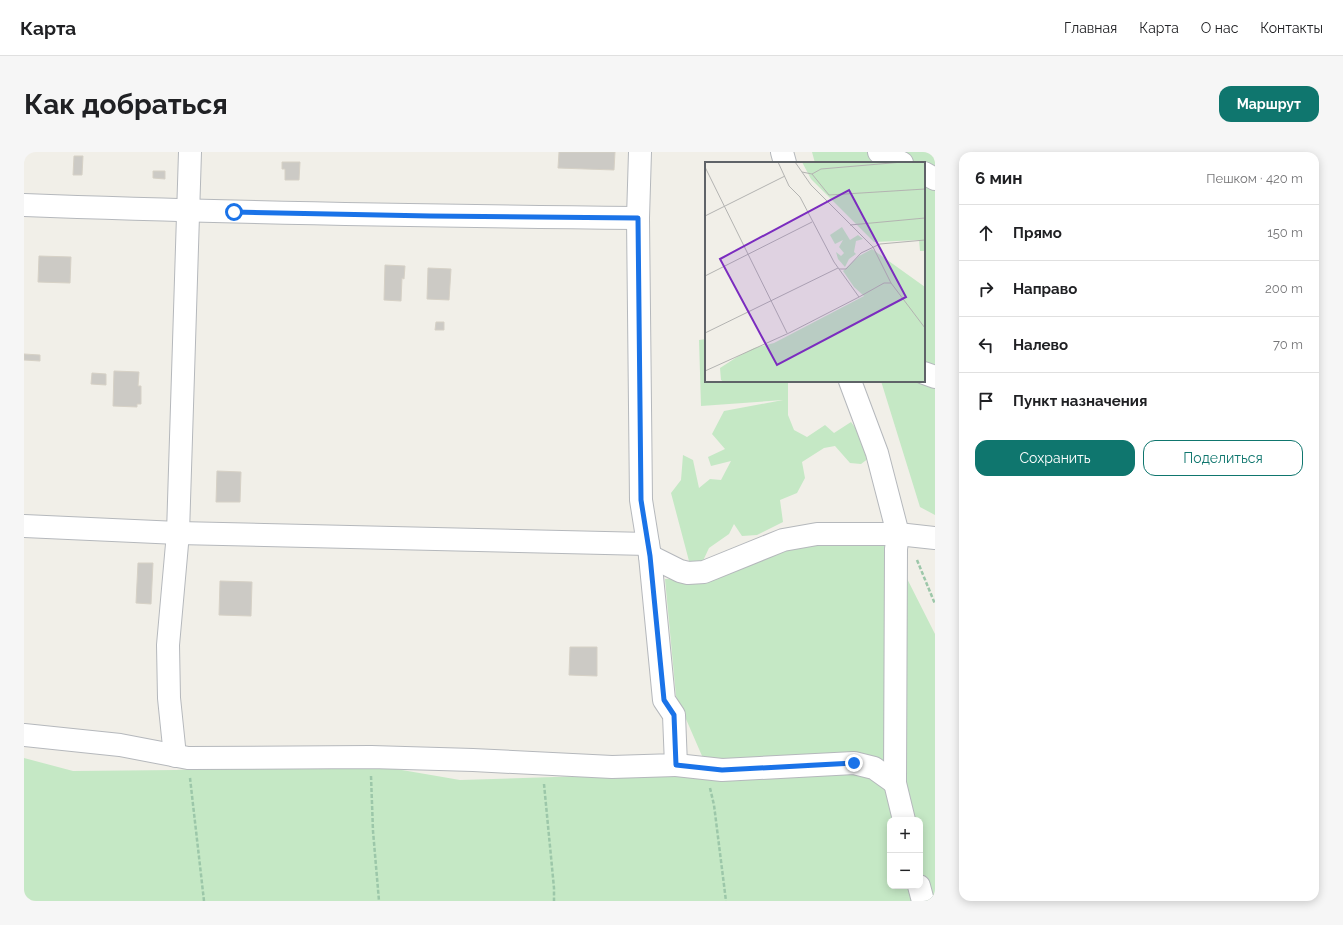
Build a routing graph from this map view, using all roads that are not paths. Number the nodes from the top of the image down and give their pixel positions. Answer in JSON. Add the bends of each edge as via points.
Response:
{"nodes":[{"id":1,"x":190,"y":152,"type":"edge"},
{"id":2,"x":640,"y":152,"type":"edge"},
{"id":3,"x":782,"y":152,"type":"edge"},
{"id":4,"x":878,"y":152,"type":"edge"},
{"id":5,"x":785,"y":162,"type":"edge"},
{"id":6,"x":900,"y":162,"type":"edge"},
{"id":7,"x":925,"y":173,"type":"edge"},
{"id":8,"x":935,"y":178,"type":"edge"},
{"id":9,"x":24,"y":205,"type":"edge"},
{"id":10,"x":188,"y":211,"type":"junction"},
{"id":11,"x":638,"y":218,"type":"junction"},
{"id":12,"x":925,"y":373,"type":"edge"},
{"id":13,"x":935,"y":377,"type":"edge"},
{"id":14,"x":850,"y":382,"type":"edge"},
{"id":15,"x":24,"y":526,"type":"edge"},
{"id":16,"x":178,"y":532,"type":"junction"},
{"id":17,"x":898,"y":534,"type":"junction"},
{"id":18,"x":935,"y":538,"type":"edge"},
{"id":19,"x":649,"y":550,"type":"junction"},
{"id":20,"x":24,"y":735,"type":"edge"},
{"id":21,"x":182,"y":757,"type":"junction"},
{"id":22,"x":676,"y":765,"type":"junction"},
{"id":23,"x":895,"y":783,"type":"junction"},
{"id":24,"x":903,"y":817,"type":"edge"},
{"id":25,"x":920,"y":889,"type":"edge"},
{"id":26,"x":923,"y":901,"type":"edge"}],
"edges":[{"from":1,"to":10,"type":"lane"},
{"from":2,"to":11,"type":"lane"},
{"from":3,"to":5,"type":"lane"},
{"from":4,"to":6,"type":"lane"},
{"from":7,"to":8,"type":"lane"},
{"from":9,"to":10,"type":"lane"},
{"from":10,"to":11,"type":"lane"},
{"from":10,"to":16,"type":"lane"},
{"from":11,"to":19,"type":"lane","via":[[641,500]]},
{"from":12,"to":13,"type":"lane"},
{"from":14,"to":17,"type":"lane","via":[[877,453]]},
{"from":15,"to":16,"type":"lane"},
{"from":16,"to":19,"type":"lane"},
{"from":16,"to":21,"type":"lane","via":[[168,645],[168,698]]},
{"from":17,"to":18,"type":"lane"},
{"from":17,"to":19,"type":"lane","via":[[817,534],[783,540],[704,572],[680,571]]},
{"from":17,"to":23,"type":"lane"},
{"from":19,"to":22,"type":"lane","via":[[664,700],[674,715]]},
{"from":20,"to":21,"type":"lane","via":[[120,745]]},
{"from":21,"to":22,"type":"lane","via":[[371,758],[612,767]]},
{"from":22,"to":23,"type":"lane","via":[[722,770],[854,763],[874,768]]},
{"from":23,"to":24,"type":"lane"},
{"from":25,"to":26,"type":"lane"}]}
